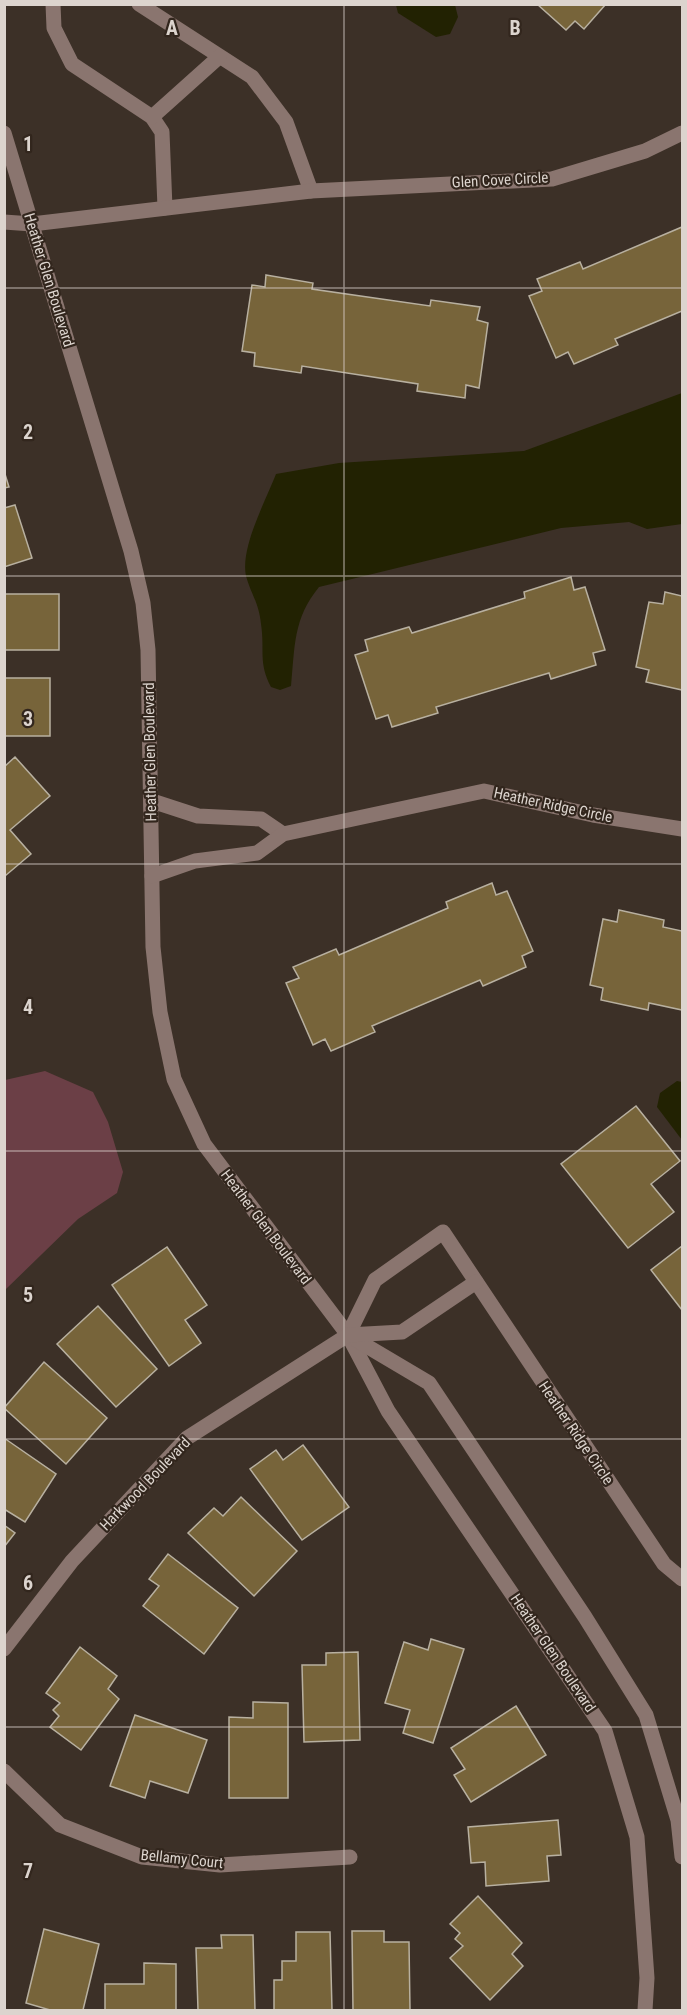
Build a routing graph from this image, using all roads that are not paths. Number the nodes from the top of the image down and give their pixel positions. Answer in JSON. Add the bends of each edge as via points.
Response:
{"nodes":[{"id":1,"x":52,"y":4,"type":"edge"},
{"id":2,"x":139,"y":4,"type":"edge"},
{"id":3,"x":219,"y":57,"type":"junction"},
{"id":4,"x":152,"y":117,"type":"junction"},
{"id":5,"x":4,"y":133,"type":"edge"},
{"id":6,"x":682,"y":133,"type":"edge"},
{"id":7,"x":311,"y":191,"type":"junction"},
{"id":8,"x":165,"y":208,"type":"junction"},
{"id":9,"x":4,"y":222,"type":"edge"},
{"id":10,"x":32,"y":224,"type":"junction"},
{"id":11,"x":152,"y":801,"type":"junction"},
{"id":12,"x":682,"y":830,"type":"edge"},
{"id":13,"x":283,"y":834,"type":"junction"},
{"id":14,"x":152,"y":876,"type":"junction"},
{"id":15,"x":476,"y":1282,"type":"junction"},
{"id":16,"x":348,"y":1335,"type":"junction"},
{"id":17,"x":682,"y":1579,"type":"edge"},
{"id":18,"x":4,"y":1648,"type":"edge"},
{"id":19,"x":4,"y":1772,"type":"edge"},
{"id":20,"x":350,"y":1857,"type":"dead end"},
{"id":21,"x":682,"y":1857,"type":"edge"},
{"id":22,"x":645,"y":2010,"type":"edge"}],
"edges":[{"from":1,"to":4,"type":"street","via":[[54,28],[72,64]]},
{"from":2,"to":3,"type":"street"},
{"from":3,"to":4,"type":"street"},
{"from":3,"to":7,"type":"street","via":[[252,77],[286,122]]},
{"from":4,"to":8,"type":"street","via":[[162,132]]},
{"from":5,"to":10,"type":"street","name":"Heather Glen Boulevard"},
{"from":6,"to":7,"type":"street","name":"Glen Cove Circle","via":[[645,151],[552,179]]},
{"from":7,"to":8,"type":"street","name":"Glen Cove Circle"},
{"from":8,"to":10,"type":"street","name":"Glen Cove Circle"},
{"from":9,"to":10,"type":"street","name":"Glen Cove Circle"},
{"from":10,"to":11,"type":"street","name":"Heather Glen Boulevard","via":[[143,603]]},
{"from":11,"to":13,"type":"street","via":[[198,816],[261,819]]},
{"from":11,"to":14,"type":"street","name":"Heather Glen Boulevard"},
{"from":12,"to":13,"type":"street","name":"Heather Ridge Circle","via":[[484,791]]},
{"from":13,"to":14,"type":"street","name":"Heather Ridge Circle","via":[[257,853],[195,861]]},
{"from":14,"to":16,"type":"street","name":"Heather Glen Boulevard","via":[[154,958],[174,1078],[204,1144]]},
{"from":15,"to":16,"type":"street","via":[[402,1332]]},
{"from":15,"to":16,"type":"street","name":"Heather Ridge Circle","via":[[443,1232],[375,1280]]},
{"from":15,"to":17,"type":"street","name":"Heather Ridge Circle","via":[[664,1564]]},
{"from":16,"to":18,"type":"street","name":"Harkwood Boulevard","via":[[187,1438],[72,1562]]},
{"from":16,"to":21,"type":"street","name":"Heather Glen Boulevard","via":[[429,1383],[585,1617],[646,1715],[678,1821]]},
{"from":16,"to":22,"type":"street","name":"Heather Glen Boulevard","via":[[388,1412],[605,1731],[637,1837],[647,1978]]},
{"from":19,"to":20,"type":"street","name":"Bellamy Court","via":[[60,1825],[142,1857],[220,1865]]}]}
